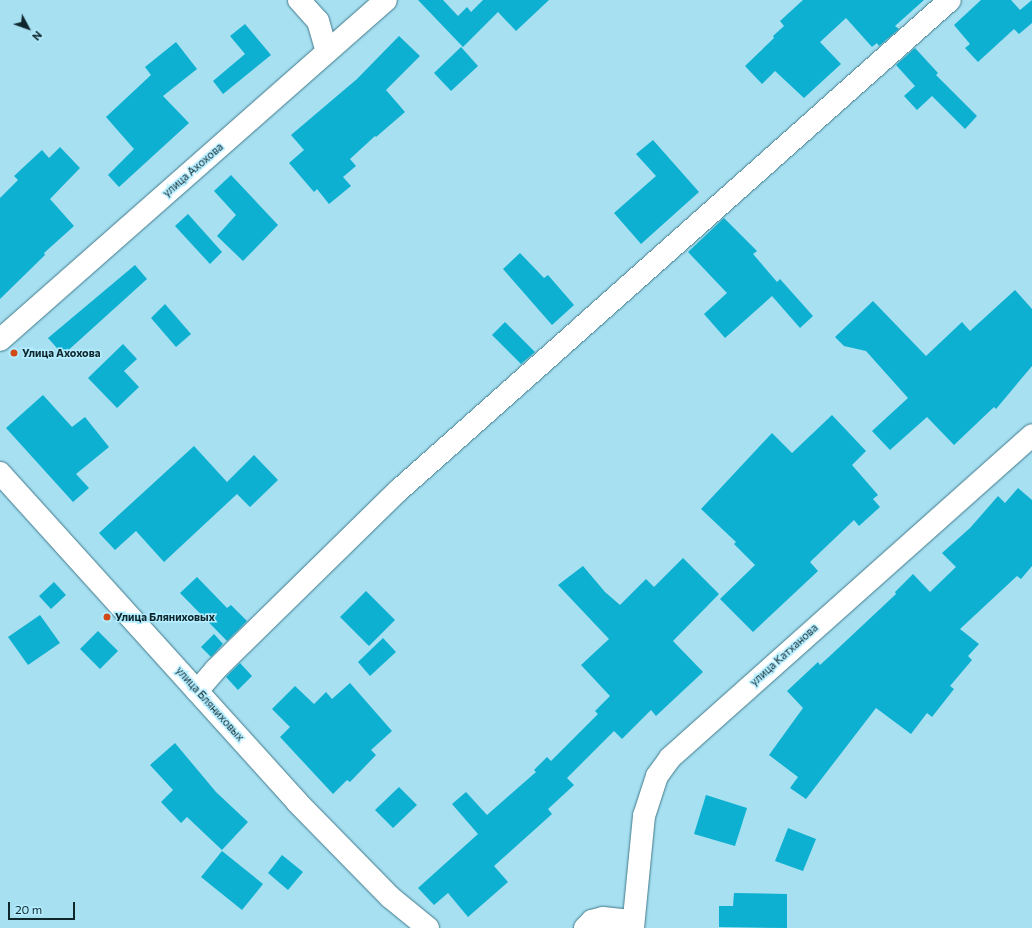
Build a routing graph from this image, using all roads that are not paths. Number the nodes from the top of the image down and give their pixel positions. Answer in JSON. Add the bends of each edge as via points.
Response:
{"nodes":[{"id":1,"x":299,"y":0,"type":"edge"},
{"id":2,"x":386,"y":0,"type":"edge"},
{"id":3,"x":950,"y":0,"type":"edge"},
{"id":4,"x":327,"y":52,"type":"junction"},
{"id":5,"x":0,"y":340,"type":"edge"},
{"id":6,"x":1032,"y":435,"type":"edge"},
{"id":7,"x":0,"y":473,"type":"edge"},
{"id":8,"x":197,"y":691,"type":"junction"},
{"id":9,"x":633,"y":925,"type":"edge"},
{"id":10,"x":428,"y":928,"type":"edge"},
{"id":11,"x":585,"y":928,"type":"edge"}],
"edges":[{"from":1,"to":4,"type":"street","via":[[318,21]]},
{"from":2,"to":4,"type":"street","name":"улица Ахохова"},
{"from":3,"to":8,"type":"street","via":[[399,490],[215,670]]},
{"from":4,"to":5,"type":"street","name":"улица Ахохова"},
{"from":6,"to":9,"type":"street","name":"улица Катханова","via":[[670,758],[657,776],[646,810]]},
{"from":7,"to":8,"type":"street","name":"улица Бляниховых"},
{"from":8,"to":10,"type":"street","name":"улица Бляниховых","via":[[344,850],[390,897]]},
{"from":9,"to":11,"type":"street","via":[[603,918],[592,921]]}]}
